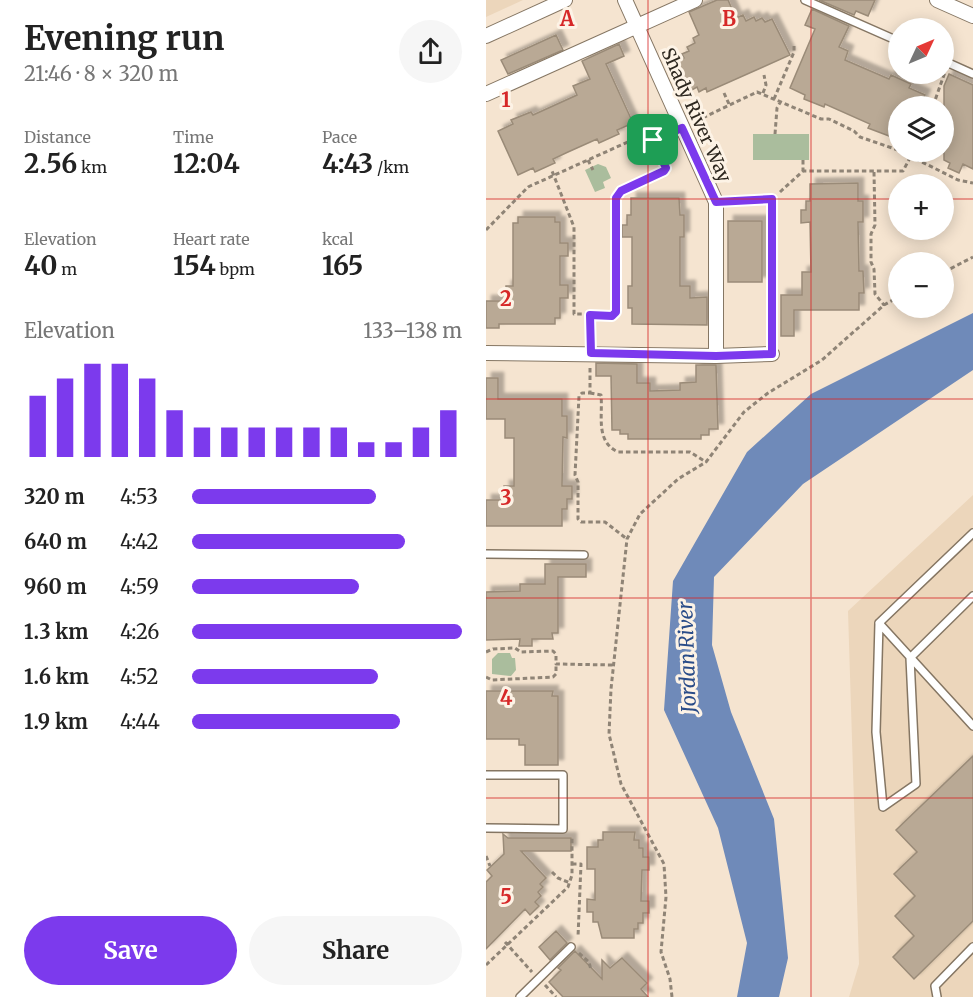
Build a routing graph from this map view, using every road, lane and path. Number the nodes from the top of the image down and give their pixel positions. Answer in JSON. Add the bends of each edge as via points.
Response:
{"nodes":[{"id":1,"x":566,"y":0,"type":"edge"},
{"id":2,"x":625,"y":0,"type":"edge"},
{"id":3,"x":695,"y":0,"type":"edge"},
{"id":4,"x":805,"y":0,"type":"edge"},
{"id":5,"x":937,"y":0,"type":"edge"},
{"id":6,"x":973,"y":16,"type":"edge"},
{"id":7,"x":636,"y":27,"type":"junction"},
{"id":8,"x":486,"y":36,"type":"edge"},
{"id":9,"x":888,"y":37,"type":"edge"},
{"id":10,"x":794,"y":43,"type":"dead end"},
{"id":11,"x":954,"y":65,"type":"edge"},
{"id":12,"x":973,"y":73,"type":"edge"},
{"id":13,"x":764,"y":75,"type":"dead end"},
{"id":14,"x":724,"y":93,"type":"dead end"},
{"id":15,"x":763,"y":93,"type":"junction"},
{"id":16,"x":486,"y":94,"type":"edge"},
{"id":17,"x":774,"y":99,"type":"junction"},
{"id":18,"x":781,"y":101,"type":"junction"},
{"id":19,"x":729,"y":104,"type":"junction"},
{"id":20,"x":815,"y":111,"type":"dead end"},
{"id":21,"x":813,"y":115,"type":"junction"},
{"id":22,"x":682,"y":128,"type":"junction"},
{"id":23,"x":775,"y":134,"type":"dead end"},
{"id":24,"x":871,"y":135,"type":"dead end"},
{"id":25,"x":653,"y":140,"type":"junction"},
{"id":26,"x":869,"y":140,"type":"junction"},
{"id":27,"x":608,"y":145,"type":"dead end"},
{"id":28,"x":888,"y":147,"type":"edge"},
{"id":29,"x":610,"y":150,"type":"junction"},
{"id":30,"x":588,"y":160,"type":"junction"},
{"id":31,"x":803,"y":160,"type":"dead end"},
{"id":32,"x":908,"y":162,"type":"edge"},
{"id":33,"x":926,"y":162,"type":"edge"},
{"id":34,"x":593,"y":170,"type":"dead end"},
{"id":35,"x":552,"y":171,"type":"dead end"},
{"id":36,"x":803,"y":171,"type":"junction"},
{"id":37,"x":953,"y":171,"type":"dead end"},
{"id":38,"x":874,"y":172,"type":"junction"},
{"id":39,"x":947,"y":174,"type":"edge"},
{"id":40,"x":952,"y":174,"type":"edge"},
{"id":41,"x":554,"y":176,"type":"junction"},
{"id":42,"x":954,"y":177,"type":"edge"},
{"id":43,"x":973,"y":183,"type":"edge"},
{"id":44,"x":772,"y":199,"type":"junction"},
{"id":45,"x":716,"y":202,"type":"junction"},
{"id":46,"x":486,"y":230,"type":"edge"},
{"id":47,"x":616,"y":231,"type":"junction"},
{"id":48,"x":621,"y":231,"type":"dead end"},
{"id":49,"x":569,"y":249,"type":"dead end"},
{"id":50,"x":574,"y":249,"type":"junction"},
{"id":51,"x":973,"y":257,"type":"edge"},
{"id":52,"x":954,"y":267,"type":"edge"},
{"id":53,"x":569,"y":292,"type":"dead end"},
{"id":54,"x":574,"y":292,"type":"junction"},
{"id":55,"x":616,"y":292,"type":"junction"},
{"id":56,"x":622,"y":292,"type":"dead end"},
{"id":57,"x":888,"y":303,"type":"edge"},
{"id":58,"x":885,"y":305,"type":"junction"},
{"id":59,"x":590,"y":315,"type":"junction"},
{"id":60,"x":486,"y":353,"type":"edge"},
{"id":61,"x":591,"y":353,"type":"junction"},
{"id":62,"x":772,"y":354,"type":"joint"},
{"id":63,"x":716,"y":356,"type":"junction"},
{"id":64,"x":590,"y":393,"type":"junction"},
{"id":65,"x":579,"y":431,"type":"junction"},
{"id":66,"x":573,"y":432,"type":"dead end"},
{"id":67,"x":643,"y":446,"type":"dead end"},
{"id":68,"x":686,"y":446,"type":"dead end"},
{"id":69,"x":644,"y":452,"type":"junction"},
{"id":70,"x":686,"y":452,"type":"junction"},
{"id":71,"x":706,"y":462,"type":"junction"},
{"id":72,"x":578,"y":492,"type":"junction"},
{"id":73,"x":573,"y":493,"type":"dead end"},
{"id":74,"x":973,"y":532,"type":"edge"},
{"id":75,"x":627,"y":539,"type":"junction"},
{"id":76,"x":486,"y":554,"type":"edge"},
{"id":77,"x":584,"y":555,"type":"dead end"},
{"id":78,"x":973,"y":596,"type":"edge"},
{"id":79,"x":879,"y":623,"type":"junction"},
{"id":80,"x":526,"y":647,"type":"dead end"},
{"id":81,"x":486,"y":652,"type":"edge"},
{"id":82,"x":526,"y":652,"type":"junction"},
{"id":83,"x":909,"y":658,"type":"junction"},
{"id":84,"x":556,"y":664,"type":"junction"},
{"id":85,"x":613,"y":665,"type":"junction"},
{"id":86,"x":486,"y":677,"type":"edge"},
{"id":87,"x":526,"y":677,"type":"junction"},
{"id":88,"x":526,"y":682,"type":"dead end"},
{"id":89,"x":973,"y":726,"type":"edge"},
{"id":90,"x":486,"y":775,"type":"edge"},
{"id":91,"x":486,"y":828,"type":"edge"},
{"id":92,"x":563,"y":829,"type":"junction"},
{"id":93,"x":486,"y":856,"type":"edge"},
{"id":94,"x":586,"y":863,"type":"dead end"},
{"id":95,"x":572,"y":864,"type":"junction"},
{"id":96,"x":581,"y":864,"type":"junction"},
{"id":97,"x":490,"y":866,"type":"dead end"},
{"id":98,"x":552,"y":872,"type":"dead end"},
{"id":99,"x":570,"y":883,"type":"junction"},
{"id":100,"x":580,"y":906,"type":"junction"},
{"id":101,"x":586,"y":906,"type":"dead end"},
{"id":102,"x":535,"y":912,"type":"dead end"},
{"id":103,"x":539,"y":916,"type":"junction"},
{"id":104,"x":571,"y":947,"type":"junction"},
{"id":105,"x":973,"y":947,"type":"edge"},
{"id":106,"x":486,"y":965,"type":"edge"},
{"id":107,"x":591,"y":970,"type":"dead end"},
{"id":108,"x":520,"y":997,"type":"edge"},
{"id":109,"x":672,"y":997,"type":"edge"},
{"id":110,"x":937,"y":997,"type":"edge"}],
"edges":[{"from":1,"to":8,"type":"street"},
{"from":2,"to":7,"type":"street","name":"Shady River Way"},
{"from":3,"to":7,"type":"street"},
{"from":4,"to":9,"type":"lane"},
{"from":5,"to":6,"type":"street"},
{"from":7,"to":16,"type":"street"},
{"from":7,"to":22,"type":"street","name":"Shady River Way"},
{"from":10,"to":17,"type":"path","via":[[794,52]]},
{"from":11,"to":12,"type":"lane"},
{"from":13,"to":15,"type":"path"},
{"from":14,"to":19,"type":"path"},
{"from":15,"to":17,"type":"path"},
{"from":15,"to":19,"type":"path","via":[[754,92]]},
{"from":17,"to":18,"type":"path"},
{"from":18,"to":21,"type":"path"},
{"from":18,"to":23,"type":"path"},
{"from":19,"to":22,"type":"path"},
{"from":20,"to":21,"type":"path"},
{"from":21,"to":26,"type":"path"},
{"from":22,"to":25,"type":"path"},
{"from":22,"to":45,"type":"street","name":"Shady River Way"},
{"from":24,"to":26,"type":"path"},
{"from":25,"to":29,"type":"path","via":[[646,130]]},
{"from":25,"to":47,"type":"path","via":[[665,170],[617,195]]},
{"from":26,"to":28,"type":"path"},
{"from":27,"to":29,"type":"path"},
{"from":29,"to":30,"type":"path"},
{"from":30,"to":34,"type":"path"},
{"from":30,"to":41,"type":"path"},
{"from":31,"to":36,"type":"path"},
{"from":32,"to":38,"type":"path","via":[[903,171]]},
{"from":33,"to":39,"type":"path"},
{"from":35,"to":41,"type":"path"},
{"from":36,"to":38,"type":"path"},
{"from":36,"to":44,"type":"path"},
{"from":37,"to":40,"type":"path"},
{"from":38,"to":58,"type":"path","via":[[871,262],[875,294]]},
{"from":41,"to":46,"type":"path","via":[[528,187]]},
{"from":41,"to":50,"type":"path","via":[[574,226]]},
{"from":42,"to":43,"type":"path"},
{"from":44,"to":45,"type":"lane"},
{"from":44,"to":62,"type":"lane"},
{"from":45,"to":63,"type":"street","name":"Shady River Way"},
{"from":47,"to":48,"type":"path"},
{"from":47,"to":55,"type":"path"},
{"from":49,"to":50,"type":"path"},
{"from":50,"to":54,"type":"path"},
{"from":51,"to":52,"type":"path"},
{"from":53,"to":54,"type":"path"},
{"from":54,"to":59,"type":"path","via":[[574,314]]},
{"from":55,"to":56,"type":"path"},
{"from":55,"to":59,"type":"path","via":[[614,314]]},
{"from":57,"to":58,"type":"path"},
{"from":58,"to":71,"type":"path","via":[[822,360],[744,412]]},
{"from":59,"to":61,"type":"path"},
{"from":60,"to":61,"type":"street"},
{"from":61,"to":63,"type":"street"},
{"from":61,"to":64,"type":"path"},
{"from":62,"to":63,"type":"street"},
{"from":64,"to":65,"type":"path","via":[[580,394]]},
{"from":64,"to":69,"type":"path","via":[[601,395],[602,434],[607,444],[618,452]]},
{"from":65,"to":66,"type":"path"},
{"from":65,"to":72,"type":"path","via":[[575,475]]},
{"from":67,"to":69,"type":"path"},
{"from":68,"to":70,"type":"path"},
{"from":69,"to":70,"type":"path"},
{"from":70,"to":71,"type":"path"},
{"from":71,"to":75,"type":"path","via":[[678,479],[640,514]]},
{"from":72,"to":73,"type":"path"},
{"from":72,"to":75,"type":"path","via":[[579,521],[605,522]]},
{"from":74,"to":79,"type":"lane"},
{"from":75,"to":85,"type":"path"},
{"from":76,"to":77,"type":"lane"},
{"from":78,"to":83,"type":"lane"},
{"from":79,"to":83,"type":"lane"},
{"from":79,"to":83,"type":"lane","via":[[876,732],[883,807],[916,783]]},
{"from":80,"to":82,"type":"path"},
{"from":81,"to":82,"type":"path","via":[[515,648]]},
{"from":82,"to":84,"type":"path","via":[[555,652]]},
{"from":83,"to":89,"type":"lane"},
{"from":84,"to":85,"type":"path"},
{"from":84,"to":87,"type":"path","via":[[553,677]]},
{"from":85,"to":109,"type":"path","via":[[609,734],[621,784],[664,864],[666,897],[661,952]]},
{"from":86,"to":87,"type":"path"},
{"from":87,"to":88,"type":"path"},
{"from":90,"to":92,"type":"lane","via":[[563,775]]},
{"from":91,"to":92,"type":"lane"},
{"from":92,"to":95,"type":"path","via":[[572,836]]},
{"from":93,"to":97,"type":"path"},
{"from":94,"to":96,"type":"path"},
{"from":95,"to":96,"type":"path"},
{"from":95,"to":99,"type":"path"},
{"from":96,"to":100,"type":"path"},
{"from":98,"to":99,"type":"path"},
{"from":99,"to":103,"type":"path"},
{"from":100,"to":101,"type":"path"},
{"from":100,"to":104,"type":"path","via":[[579,934]]},
{"from":102,"to":103,"type":"path"},
{"from":103,"to":106,"type":"path"},
{"from":104,"to":107,"type":"path","via":[[589,962]]},
{"from":104,"to":108,"type":"lane"},
{"from":105,"to":110,"type":"lane","via":[[940,979],[935,986]]}]}
